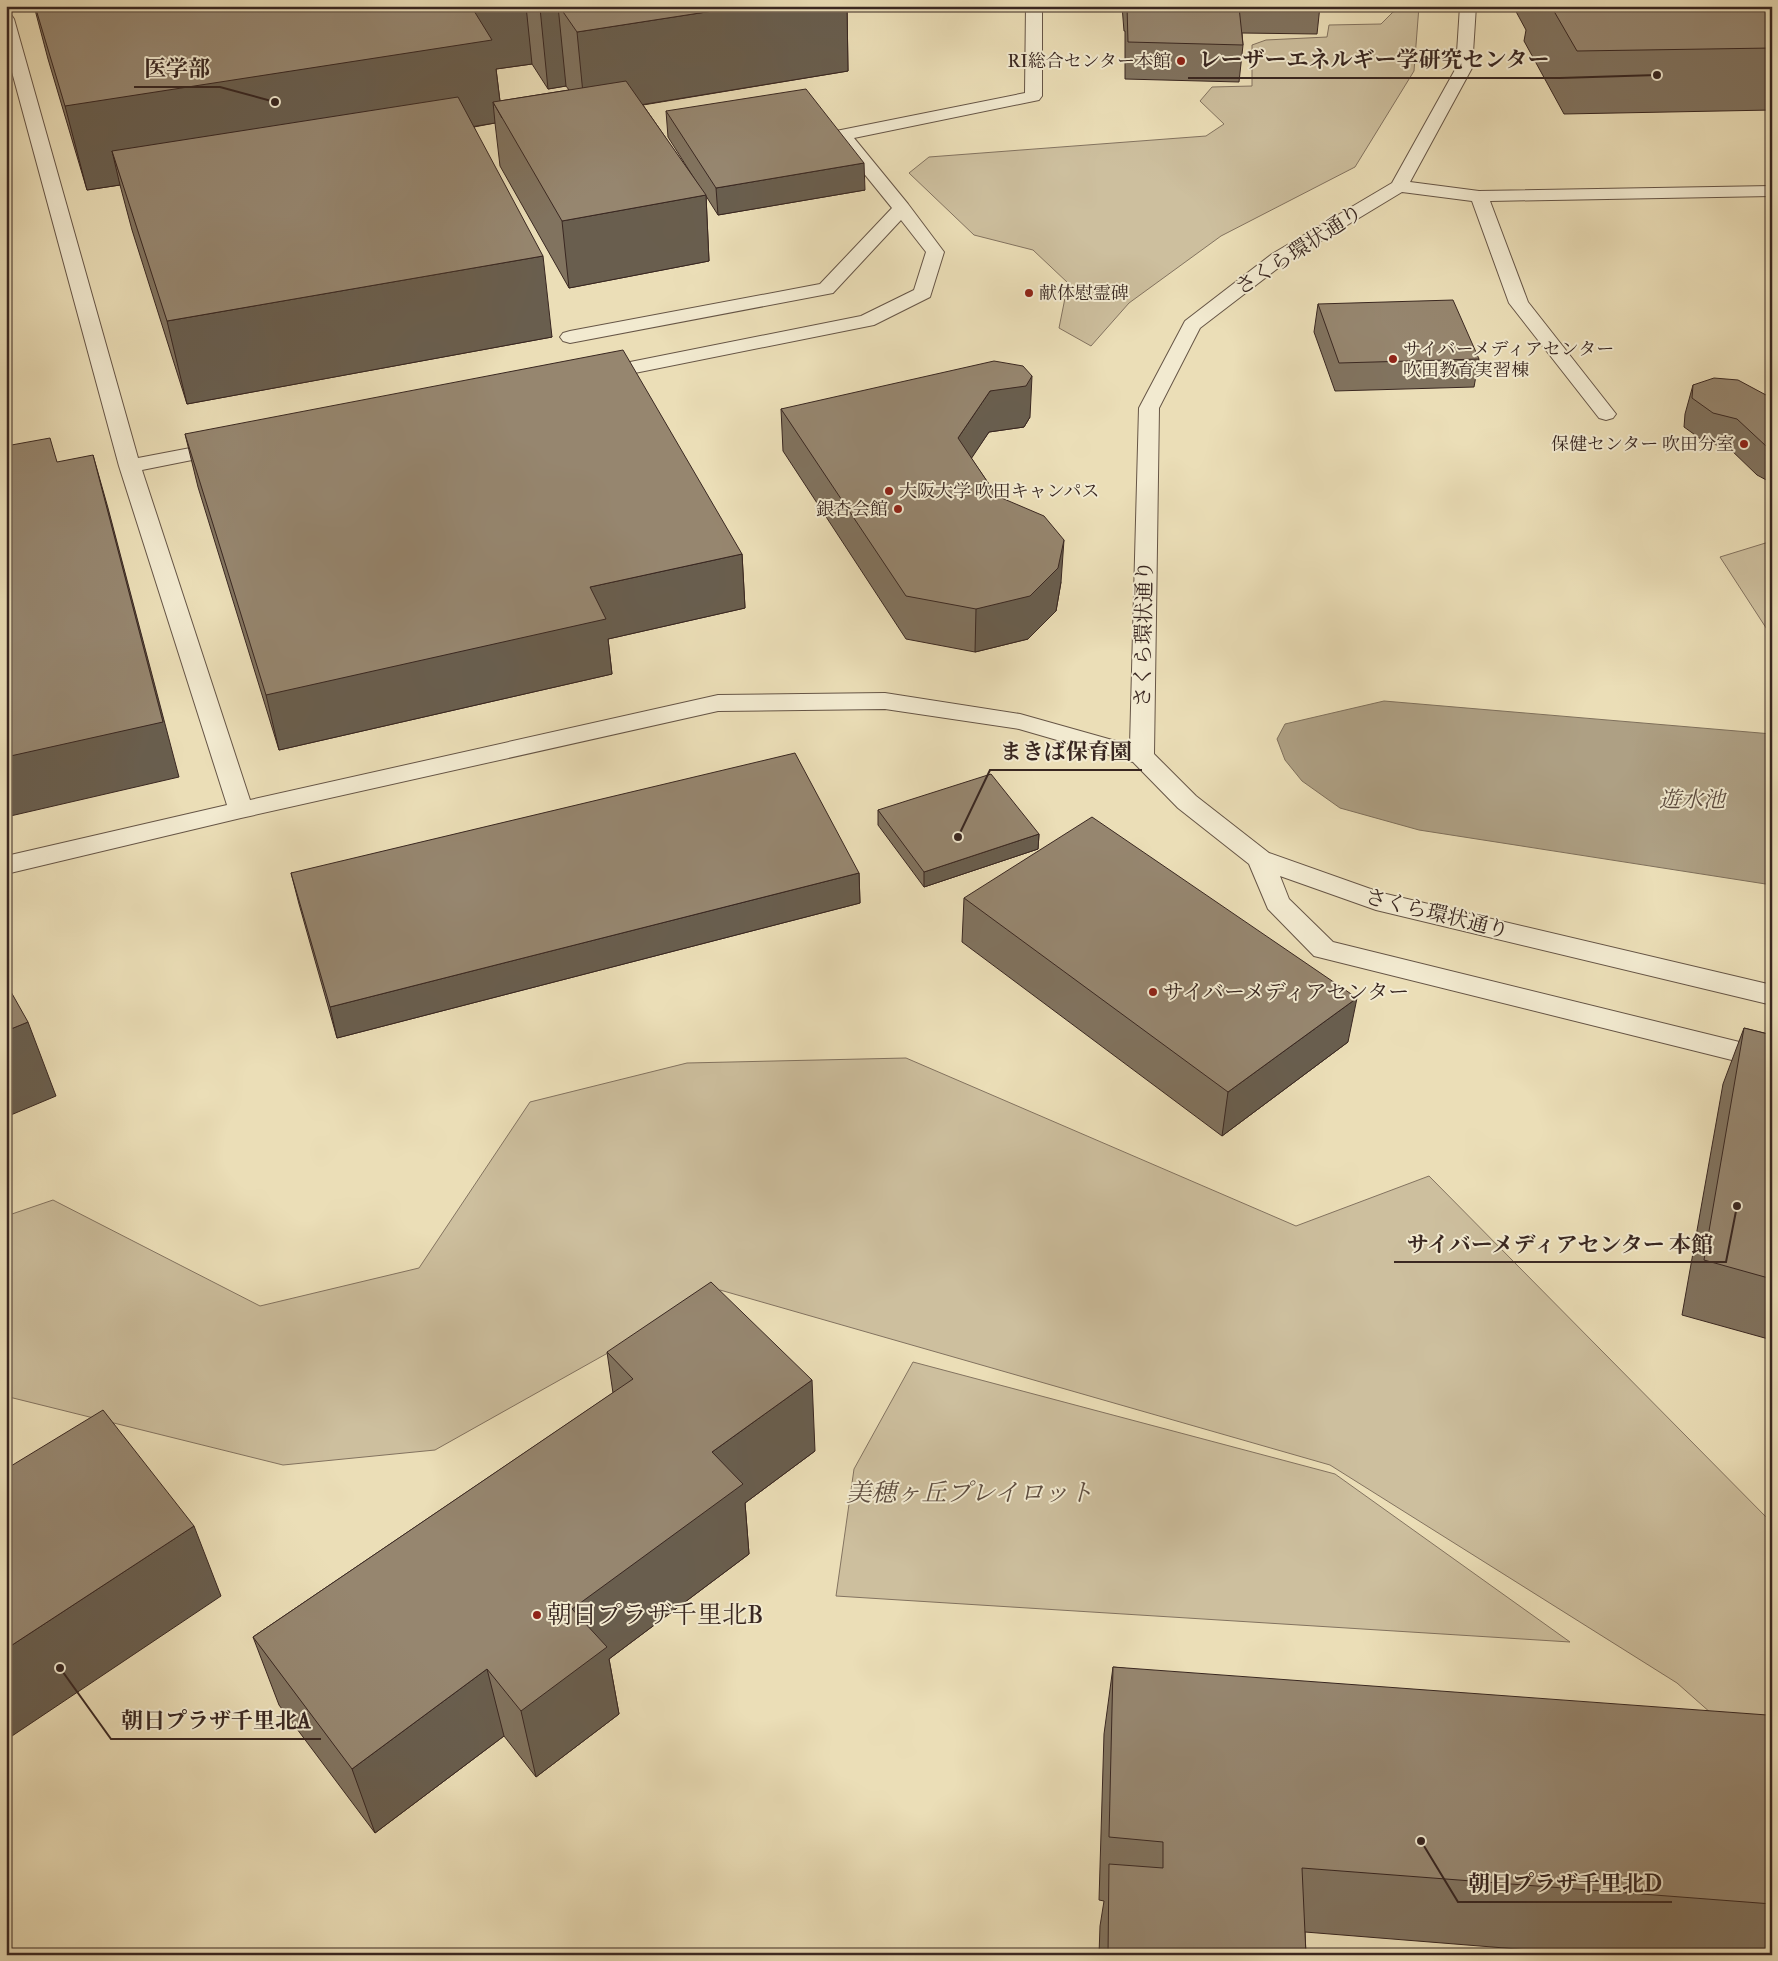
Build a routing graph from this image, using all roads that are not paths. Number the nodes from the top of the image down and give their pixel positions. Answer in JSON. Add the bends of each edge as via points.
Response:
{"nodes":[{"id":1,"x":1034,"y":6,"type":"edge"},
{"id":2,"x":1468,"y":6,"type":"edge"},
{"id":3,"x":6,"y":19,"type":"edge"},
{"id":4,"x":1399,"y":186,"type":"junction"},
{"id":5,"x":1772,"y":190,"type":"edge"},
{"id":6,"x":1479,"y":196,"type":"junction"},
{"id":7,"x":902,"y":208,"type":"junction"},
{"id":8,"x":570,"y":336,"type":"dead end"},
{"id":9,"x":576,"y":378,"type":"edge"},
{"id":10,"x":1606,"y":414,"type":"dead end"},
{"id":11,"x":246,"y":443,"type":"edge"},
{"id":12,"x":130,"y":466,"type":"junction"},
{"id":13,"x":1142,"y":756,"type":"junction"},
{"id":14,"x":242,"y":810,"type":"junction"},
{"id":15,"x":1260,"y":858,"type":"junction"},
{"id":16,"x":6,"y":865,"type":"edge"},
{"id":17,"x":1772,"y":995,"type":"edge"},
{"id":18,"x":1772,"y":1060,"type":"edge"}],
"edges":[{"from":1,"to":7,"type":"lane","via":[[1033,96],[842,135]]},
{"from":2,"to":4,"type":"lane","via":[[1464,68]]},
{"from":3,"to":12,"type":"lane"},
{"from":4,"to":6,"type":"lane"},
{"from":4,"to":13,"type":"lane","name":"さくら環状通り","via":[[1279,258],[1192,325],[1149,408]]},
{"from":5,"to":6,"type":"lane","via":[[1609,196]]},
{"from":6,"to":10,"type":"lane","via":[[1519,303]]},
{"from":7,"to":8,"type":"lane","via":[[826,289]]},
{"from":7,"to":9,"type":"lane","via":[[935,252],[923,293],[867,322]]},
{"from":11,"to":12,"type":"lane"},
{"from":12,"to":14,"type":"lane"},
{"from":13,"to":14,"type":"lane","via":[[1020,722],[886,701],[718,704]]},
{"from":13,"to":15,"type":"lane","name":"さくら環状通り","via":[[1187,802]]},
{"from":14,"to":16,"type":"lane"},
{"from":15,"to":17,"type":"lane","name":"さくら環状通り","via":[[1376,901]]},
{"from":15,"to":18,"type":"lane","via":[[1277,903],[1324,949]]}]}
